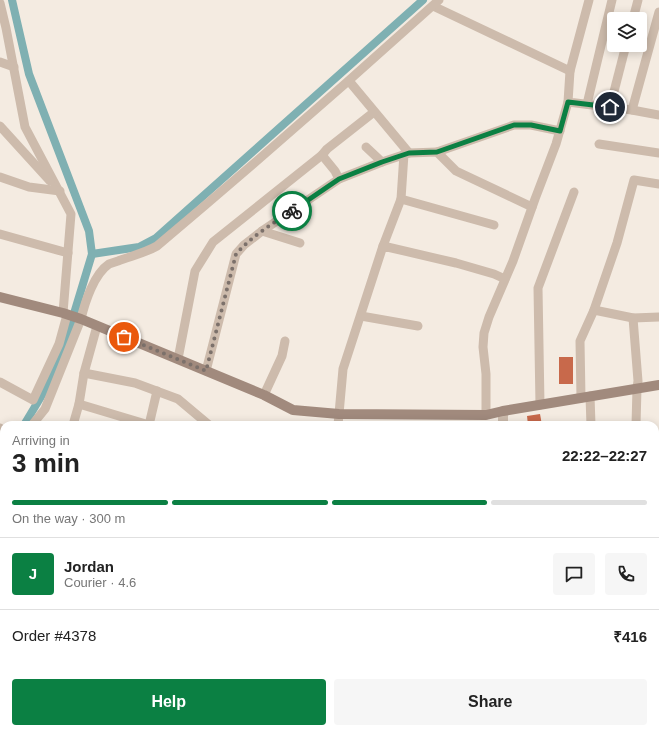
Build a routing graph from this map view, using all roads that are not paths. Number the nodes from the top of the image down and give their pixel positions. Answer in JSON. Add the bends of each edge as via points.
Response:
{"nodes":[{"id":1,"x":589,"y":0,"type":"edge"},
{"id":2,"x":612,"y":0,"type":"edge"},
{"id":3,"x":638,"y":0,"type":"edge"},
{"id":4,"x":0,"y":3,"type":"edge"},
{"id":5,"x":436,"y":3,"type":"edge"},
{"id":6,"x":635,"y":12,"type":"edge"},
{"id":7,"x":659,"y":12,"type":"edge"},
{"id":8,"x":624,"y":52,"type":"edge"},
{"id":9,"x":0,"y":62,"type":"edge"},
{"id":10,"x":14,"y":67,"type":"junction"},
{"id":11,"x":570,"y":71,"type":"junction"},
{"id":12,"x":349,"y":81,"type":"junction"},
{"id":13,"x":568,"y":102,"type":"junction"},
{"id":14,"x":587,"y":104,"type":"junction"},
{"id":15,"x":610,"y":107,"type":"junction"},
{"id":16,"x":632,"y":110,"type":"junction"},
{"id":17,"x":374,"y":112,"type":"junction"},
{"id":18,"x":659,"y":115,"type":"edge"},
{"id":19,"x":0,"y":126,"type":"edge"},
{"id":20,"x":560,"y":131,"type":"junction"},
{"id":21,"x":599,"y":144,"type":"dead end"},
{"id":22,"x":366,"y":147,"type":"dead end"},
{"id":23,"x":437,"y":152,"type":"junction"},
{"id":24,"x":659,"y":153,"type":"edge"},
{"id":25,"x":406,"y":154,"type":"junction"},
{"id":26,"x":322,"y":155,"type":"junction"},
{"id":27,"x":382,"y":162,"type":"junction"},
{"id":28,"x":0,"y":177,"type":"edge"},
{"id":29,"x":339,"y":179,"type":"junction"},
{"id":30,"x":659,"y":184,"type":"edge"},
{"id":31,"x":60,"y":191,"type":"junction"},
{"id":32,"x":574,"y":192,"type":"dead end"},
{"id":33,"x":401,"y":199,"type":"junction"},
{"id":34,"x":532,"y":207,"type":"junction"},
{"id":35,"x":494,"y":225,"type":"dead end"},
{"id":36,"x":262,"y":231,"type":"junction"},
{"id":37,"x":0,"y":234,"type":"edge"},
{"id":38,"x":300,"y":243,"type":"dead end"},
{"id":39,"x":383,"y":246,"type":"junction"},
{"id":40,"x":68,"y":252,"type":"junction"},
{"id":41,"x":505,"y":279,"type":"junction"},
{"id":42,"x":0,"y":297,"type":"edge"},
{"id":43,"x":594,"y":310,"type":"junction"},
{"id":44,"x":71,"y":316,"type":"junction"},
{"id":45,"x":361,"y":316,"type":"junction"},
{"id":46,"x":659,"y":317,"type":"edge"},
{"id":47,"x":633,"y":318,"type":"junction"},
{"id":48,"x":97,"y":326,"type":"junction"},
{"id":49,"x":418,"y":326,"type":"dead end"},
{"id":50,"x":285,"y":341,"type":"dead end"},
{"id":51,"x":178,"y":359,"type":"junction"},
{"id":52,"x":206,"y":371,"type":"junction"},
{"id":53,"x":84,"y":373,"type":"junction"},
{"id":54,"x":0,"y":382,"type":"edge"},
{"id":55,"x":659,"y":385,"type":"edge"},
{"id":56,"x":637,"y":388,"type":"junction"},
{"id":57,"x":157,"y":391,"type":"junction"},
{"id":58,"x":264,"y":395,"type":"junction"},
{"id":59,"x":586,"y":397,"type":"junction"},
{"id":60,"x":79,"y":404,"type":"junction"},
{"id":61,"x":540,"y":405,"type":"junction"},
{"id":62,"x":503,"y":411,"type":"junction"},
{"id":63,"x":339,"y":414,"type":"junction"},
{"id":64,"x":486,"y":415,"type":"junction"},
{"id":65,"x":35,"y":421,"type":"edge"},
{"id":66,"x":74,"y":421,"type":"edge"},
{"id":67,"x":136,"y":421,"type":"edge"},
{"id":68,"x":150,"y":421,"type":"edge"},
{"id":69,"x":204,"y":421,"type":"edge"},
{"id":70,"x":338,"y":421,"type":"edge"},
{"id":71,"x":503,"y":421,"type":"edge"},
{"id":72,"x":590,"y":421,"type":"edge"},
{"id":73,"x":636,"y":421,"type":"edge"}],
"edges":[{"from":1,"to":11,"type":"street"},
{"from":2,"to":14,"type":"street"},
{"from":3,"to":6,"type":"street"},
{"from":4,"to":10,"type":"street"},
{"from":5,"to":11,"type":"street"},
{"from":5,"to":12,"type":"street"},
{"from":7,"to":16,"type":"street"},
{"from":8,"to":15,"type":"street"},
{"from":9,"to":10,"type":"street"},
{"from":10,"to":31,"type":"street","via":[[25,127]]},
{"from":11,"to":13,"type":"street"},
{"from":12,"to":17,"type":"street"},
{"from":12,"to":44,"type":"street","via":[[157,246],[110,264],[98,276],[84,307]]},
{"from":13,"to":14,"type":"street"},
{"from":13,"to":20,"type":"street"},
{"from":14,"to":15,"type":"street"},
{"from":15,"to":16,"type":"street"},
{"from":16,"to":18,"type":"street"},
{"from":17,"to":25,"type":"street"},
{"from":17,"to":26,"type":"street"},
{"from":19,"to":31,"type":"street"},
{"from":20,"to":23,"type":"street","via":[[531,125],[514,125]]},
{"from":20,"to":34,"type":"street"},
{"from":21,"to":24,"type":"street"},
{"from":22,"to":27,"type":"street"},
{"from":23,"to":25,"type":"street"},
{"from":23,"to":34,"type":"street","via":[[456,171]]},
{"from":25,"to":27,"type":"street"},
{"from":25,"to":33,"type":"street"},
{"from":26,"to":29,"type":"street"},
{"from":26,"to":51,"type":"street","via":[[213,242],[195,271]]},
{"from":27,"to":29,"type":"street"},
{"from":28,"to":31,"type":"street","via":[[29,187]]},
{"from":29,"to":36,"type":"street"},
{"from":30,"to":43,"type":"street","via":[[634,180],[617,243]]},
{"from":31,"to":40,"type":"street","via":[[72,214]]},
{"from":32,"to":61,"type":"street","via":[[538,288]]},
{"from":33,"to":35,"type":"street"},
{"from":33,"to":39,"type":"street"},
{"from":34,"to":41,"type":"street"},
{"from":36,"to":38,"type":"street"},
{"from":36,"to":52,"type":"street","via":[[244,244],[236,254]]},
{"from":37,"to":40,"type":"street"},
{"from":39,"to":41,"type":"street","via":[[456,263]]},
{"from":39,"to":45,"type":"street"},
{"from":40,"to":44,"type":"street"},
{"from":41,"to":64,"type":"street","via":[[484,333]]},
{"from":42,"to":44,"type":"main road"},
{"from":43,"to":47,"type":"street"},
{"from":43,"to":59,"type":"street","via":[[580,341]]},
{"from":44,"to":48,"type":"main road"},
{"from":44,"to":54,"type":"street","via":[[33,400]]},
{"from":44,"to":65,"type":"street","via":[[45,409]]},
{"from":45,"to":49,"type":"street"},
{"from":45,"to":63,"type":"street","via":[[343,369]]},
{"from":46,"to":47,"type":"street"},
{"from":47,"to":56,"type":"street"},
{"from":48,"to":51,"type":"main road"},
{"from":48,"to":53,"type":"street"},
{"from":50,"to":58,"type":"street","via":[[282,356]]},
{"from":51,"to":52,"type":"main road"},
{"from":52,"to":58,"type":"main road"},
{"from":53,"to":57,"type":"street","via":[[135,383]]},
{"from":53,"to":60,"type":"street"},
{"from":55,"to":56,"type":"main road"},
{"from":56,"to":59,"type":"main road"},
{"from":56,"to":73,"type":"street"},
{"from":57,"to":68,"type":"street"},
{"from":57,"to":69,"type":"street","via":[[178,399]]},
{"from":58,"to":63,"type":"main road","via":[[293,410]]},
{"from":59,"to":61,"type":"main road"},
{"from":59,"to":72,"type":"street"},
{"from":60,"to":66,"type":"street"},
{"from":60,"to":67,"type":"street"},
{"from":61,"to":62,"type":"main road"},
{"from":62,"to":64,"type":"main road"},
{"from":62,"to":71,"type":"street"},
{"from":63,"to":64,"type":"main road"},
{"from":63,"to":70,"type":"street"}]}
